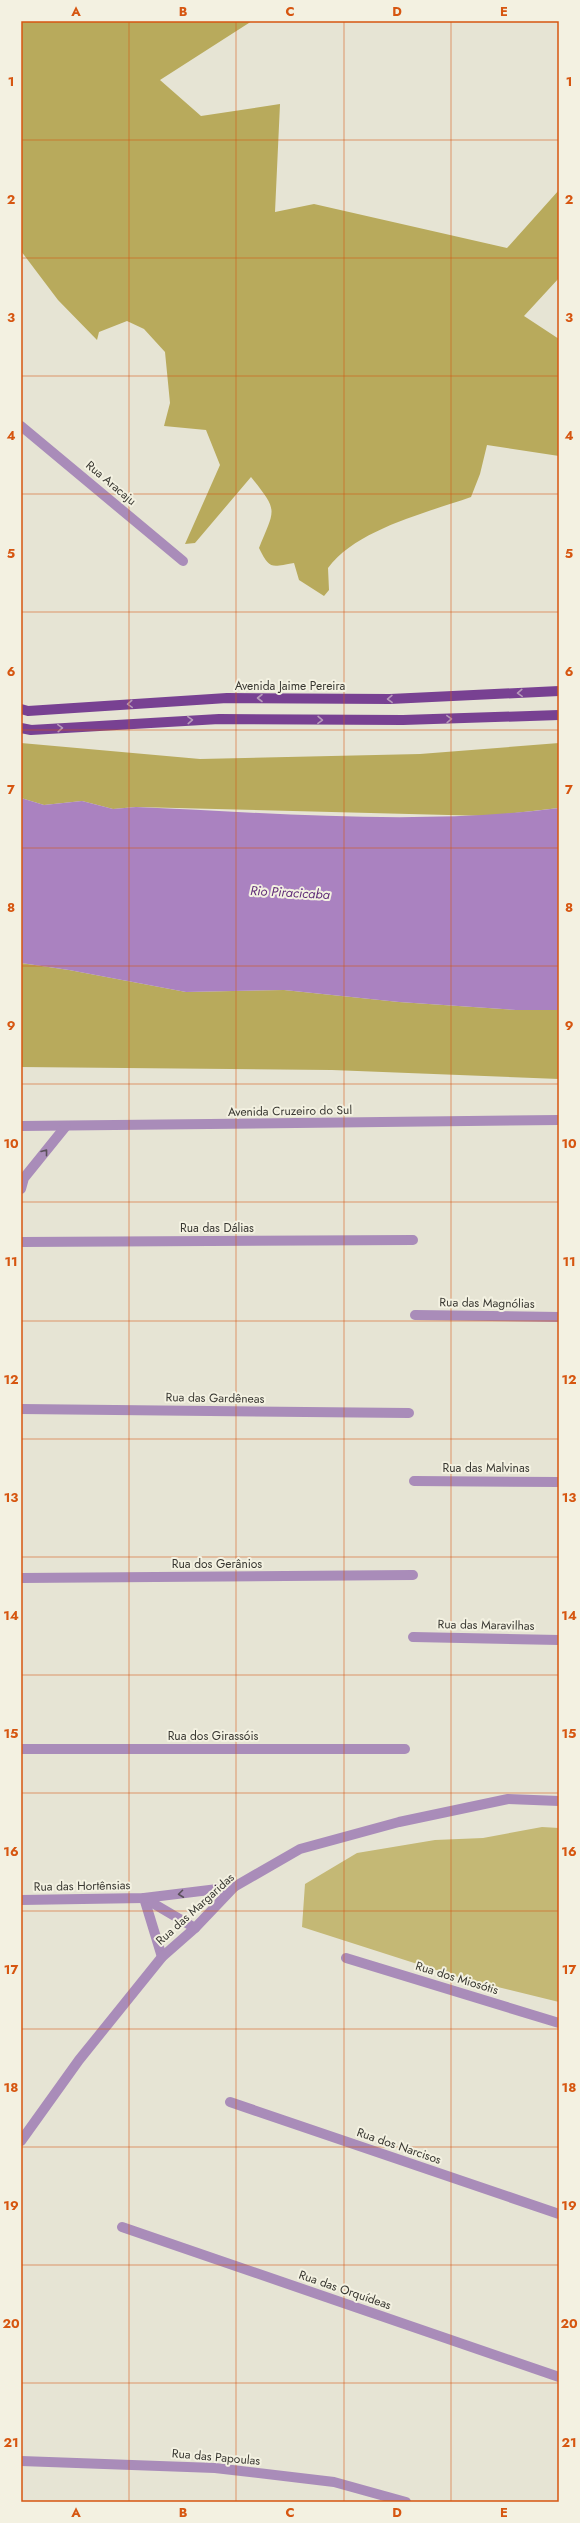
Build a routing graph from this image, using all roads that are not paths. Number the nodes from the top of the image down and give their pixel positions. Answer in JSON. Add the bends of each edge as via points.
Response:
{"nodes":[{"id":1,"x":21,"y":426,"type":"edge"},
{"id":2,"x":184,"y":561,"type":"dead end"},
{"id":3,"x":559,"y":691,"type":"edge"},
{"id":4,"x":21,"y":710,"type":"edge"},
{"id":5,"x":559,"y":715,"type":"edge"},
{"id":6,"x":21,"y":728,"type":"edge"},
{"id":7,"x":559,"y":1120,"type":"edge"},
{"id":8,"x":21,"y":1126,"type":"edge"},
{"id":9,"x":66,"y":1126,"type":"junction"},
{"id":10,"x":23,"y":1175,"type":"edge"},
{"id":11,"x":21,"y":1189,"type":"edge"},
{"id":12,"x":413,"y":1240,"type":"dead end"},
{"id":13,"x":21,"y":1242,"type":"edge"},
{"id":14,"x":415,"y":1314,"type":"dead end"},
{"id":15,"x":559,"y":1317,"type":"edge"},
{"id":16,"x":21,"y":1408,"type":"edge"},
{"id":17,"x":409,"y":1413,"type":"dead end"},
{"id":18,"x":414,"y":1481,"type":"dead end"},
{"id":19,"x":559,"y":1482,"type":"edge"},
{"id":20,"x":414,"y":1575,"type":"dead end"},
{"id":21,"x":21,"y":1578,"type":"edge"},
{"id":22,"x":413,"y":1637,"type":"dead end"},
{"id":23,"x":559,"y":1640,"type":"edge"},
{"id":24,"x":21,"y":1749,"type":"edge"},
{"id":25,"x":405,"y":1749,"type":"dead end"},
{"id":26,"x":559,"y":1801,"type":"edge"},
{"id":27,"x":234,"y":1887,"type":"junction"},
{"id":28,"x":144,"y":1898,"type":"junction"},
{"id":29,"x":21,"y":1900,"type":"edge"},
{"id":30,"x":195,"y":1928,"type":"junction"},
{"id":31,"x":162,"y":1957,"type":"junction"},
{"id":32,"x":346,"y":1958,"type":"dead end"},
{"id":33,"x":559,"y":2023,"type":"edge"},
{"id":34,"x":230,"y":2102,"type":"dead end"},
{"id":35,"x":21,"y":2141,"type":"edge"},
{"id":36,"x":559,"y":2214,"type":"edge"},
{"id":37,"x":122,"y":2227,"type":"dead end"},
{"id":38,"x":559,"y":2378,"type":"edge"},
{"id":39,"x":21,"y":2461,"type":"edge"},
{"id":40,"x":406,"y":2502,"type":"edge"}],
"edges":[{"from":1,"to":2,"type":"street","name":"Rua Aracaju"},
{"from":3,"to":4,"type":"main road","name":"Avenida Jaime Pereira","one_way":true,"via":[[390,699],[227,698]]},
{"from":6,"to":5,"type":"main road","one_way":true,"via":[[30,730],[219,719],[403,720]]},
{"from":7,"to":9,"type":"street","name":"Avenida Cruzeiro do Sul"},
{"from":8,"to":9,"type":"street","name":"Avenida Cruzeiro do Sul"},
{"from":10,"to":9,"type":"street","one_way":true},
{"from":10,"to":11,"type":"street"},
{"from":12,"to":13,"type":"street","name":"Rua das Dálias"},
{"from":14,"to":15,"type":"street","name":"Rua das Magnólias"},
{"from":16,"to":17,"type":"street","name":"Rua das Gardêneas"},
{"from":18,"to":19,"type":"street","name":"Rua das Malvinas"},
{"from":20,"to":21,"type":"street","name":"Rua dos Gerânios"},
{"from":22,"to":23,"type":"street","name":"Rua das Maravilhas"},
{"from":24,"to":25,"type":"street","name":"Rua dos Girassóis"},
{"from":26,"to":27,"type":"street","name":"Rua das Margaridas","via":[[508,1799],[391,1824],[300,1849]]},
{"from":27,"to":28,"type":"street","name":"Rua das Hortênsias","one_way":true},
{"from":27,"to":30,"type":"street","name":"Rua das Margaridas"},
{"from":28,"to":29,"type":"street","name":"Rua das Hortênsias"},
{"from":28,"to":30,"type":"street","name":"Rua das Hortênsias"},
{"from":28,"to":31,"type":"street"},
{"from":30,"to":31,"type":"street","name":"Rua das Margaridas"},
{"from":31,"to":35,"type":"street","name":"Rua das Margaridas","via":[[79,2060]]},
{"from":32,"to":33,"type":"street","name":"Rua dos Miosótis"},
{"from":34,"to":36,"type":"street","name":"Rua dos Narcisos"},
{"from":37,"to":38,"type":"street","name":"Rua das Orquídeas"},
{"from":39,"to":40,"type":"street","name":"Rua das Papoulas","via":[[215,2468],[334,2482]]}]}
